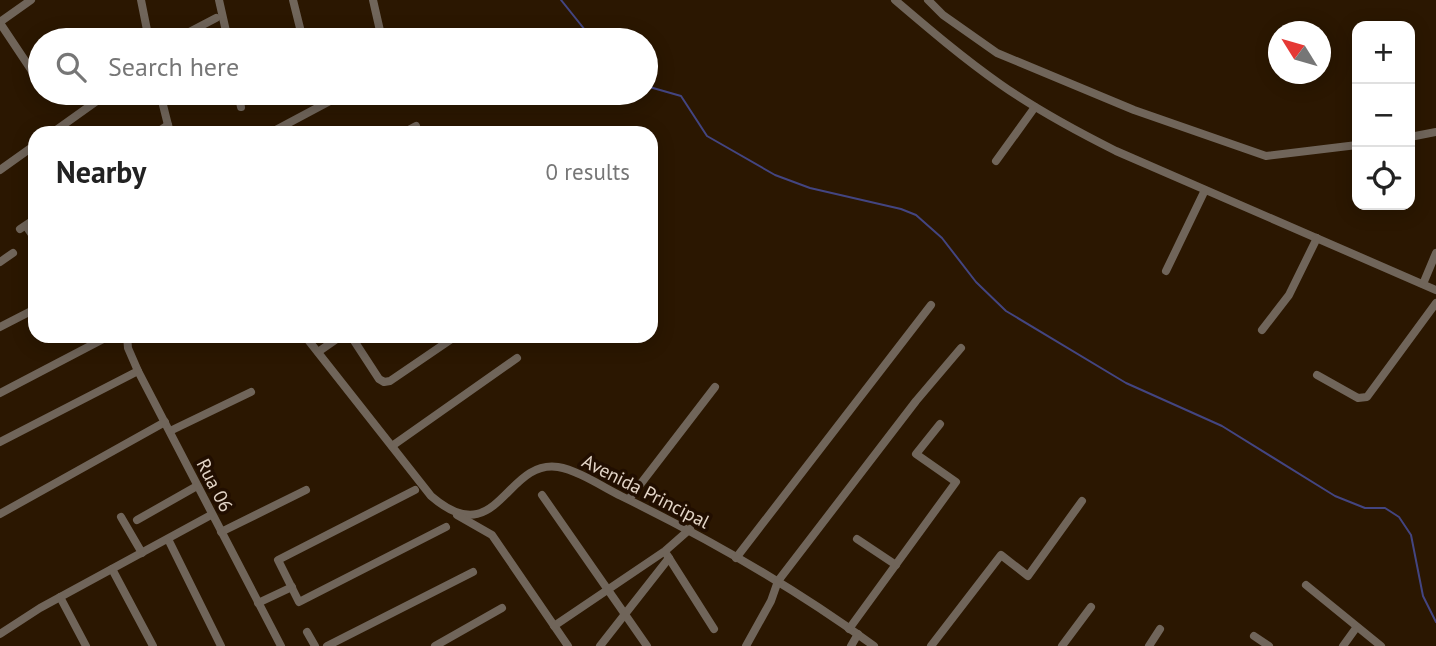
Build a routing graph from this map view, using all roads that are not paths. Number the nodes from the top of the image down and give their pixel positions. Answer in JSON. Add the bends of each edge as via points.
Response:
{"nodes":[{"id":1,"x":31,"y":0,"type":"edge"},
{"id":2,"x":141,"y":0,"type":"edge"},
{"id":3,"x":219,"y":0,"type":"edge"},
{"id":4,"x":293,"y":0,"type":"edge"},
{"id":5,"x":373,"y":0,"type":"edge"},
{"id":6,"x":895,"y":0,"type":"edge"},
{"id":7,"x":928,"y":0,"type":"edge"},
{"id":8,"x":216,"y":18,"type":"dead end"},
{"id":9,"x":0,"y":22,"type":"edge"},
{"id":10,"x":147,"y":28,"type":"edge"},
{"id":11,"x":197,"y":28,"type":"edge"},
{"id":12,"x":225,"y":28,"type":"edge"},
{"id":13,"x":300,"y":28,"type":"edge"},
{"id":14,"x":379,"y":28,"type":"edge"},
{"id":15,"x":28,"y":65,"type":"edge"},
{"id":16,"x":91,"y":105,"type":"edge"},
{"id":17,"x":163,"y":105,"type":"edge"},
{"id":18,"x":322,"y":105,"type":"edge"},
{"id":19,"x":1035,"y":107,"type":"junction"},
{"id":20,"x":62,"y":126,"type":"edge"},
{"id":21,"x":168,"y":126,"type":"edge"},
{"id":22,"x":283,"y":126,"type":"edge"},
{"id":23,"x":1436,"y":132,"type":"edge"},
{"id":24,"x":1415,"y":135,"type":"edge"},
{"id":25,"x":1352,"y":146,"type":"edge"},
{"id":26,"x":28,"y":150,"type":"edge"},
{"id":27,"x":996,"y":161,"type":"dead end"},
{"id":28,"x":0,"y":170,"type":"edge"},
{"id":29,"x":1205,"y":190,"type":"junction"},
{"id":30,"x":1317,"y":238,"type":"junction"},
{"id":31,"x":13,"y":253,"type":"dead end"},
{"id":32,"x":1436,"y":253,"type":"edge"},
{"id":33,"x":0,"y":262,"type":"edge"},
{"id":34,"x":1166,"y":271,"type":"dead end"},
{"id":35,"x":1423,"y":284,"type":"junction"},
{"id":36,"x":1436,"y":290,"type":"edge"},
{"id":37,"x":1436,"y":303,"type":"edge"},
{"id":38,"x":931,"y":304,"type":"dead end"},
{"id":39,"x":28,"y":313,"type":"edge"},
{"id":40,"x":0,"y":327,"type":"edge"},
{"id":41,"x":1262,"y":330,"type":"dead end"},
{"id":42,"x":96,"y":343,"type":"edge"},
{"id":43,"x":128,"y":343,"type":"edge"},
{"id":44,"x":311,"y":343,"type":"edge"},
{"id":45,"x":331,"y":343,"type":"edge"},
{"id":46,"x":356,"y":343,"type":"edge"},
{"id":47,"x":446,"y":343,"type":"edge"},
{"id":48,"x":961,"y":348,"type":"dead end"},
{"id":49,"x":318,"y":352,"type":"junction"},
{"id":50,"x":517,"y":358,"type":"dead end"},
{"id":51,"x":138,"y":371,"type":"junction"},
{"id":52,"x":1317,"y":375,"type":"dead end"},
{"id":53,"x":715,"y":387,"type":"dead end"},
{"id":54,"x":251,"y":392,"type":"dead end"},
{"id":55,"x":0,"y":393,"type":"edge"},
{"id":56,"x":940,"y":424,"type":"dead end"},
{"id":57,"x":167,"y":427,"type":"junction"},
{"id":58,"x":0,"y":442,"type":"edge"},
{"id":59,"x":392,"y":446,"type":"junction"},
{"id":60,"x":197,"y":486,"type":"junction"},
{"id":61,"x":306,"y":490,"type":"dead end"},
{"id":62,"x":415,"y":490,"type":"dead end"},
{"id":63,"x":542,"y":495,"type":"dead end"},
{"id":64,"x":629,"y":499,"type":"junction"},
{"id":65,"x":1082,"y":501,"type":"dead end"},
{"id":66,"x":454,"y":513,"type":"junction"},
{"id":67,"x":0,"y":514,"type":"edge"},
{"id":68,"x":211,"y":515,"type":"junction"},
{"id":69,"x":121,"y":517,"type":"dead end"},
{"id":70,"x":136,"y":520,"type":"dead end"},
{"id":71,"x":446,"y":527,"type":"dead end"},
{"id":72,"x":690,"y":529,"type":"junction"},
{"id":73,"x":221,"y":532,"type":"junction"},
{"id":74,"x":168,"y":539,"type":"junction"},
{"id":75,"x":857,"y":539,"type":"dead end"},
{"id":76,"x":142,"y":553,"type":"junction"},
{"id":77,"x":667,"y":554,"type":"junction"},
{"id":78,"x":736,"y":558,"type":"junction"},
{"id":79,"x":896,"y":565,"type":"junction"},
{"id":80,"x":112,"y":569,"type":"junction"},
{"id":81,"x":473,"y":572,"type":"dead end"},
{"id":82,"x":778,"y":582,"type":"junction"},
{"id":83,"x":1306,"y":585,"type":"dead end"},
{"id":84,"x":292,"y":587,"type":"junction"},
{"id":85,"x":607,"y":589,"type":"junction"},
{"id":86,"x":60,"y":597,"type":"junction"},
{"id":87,"x":258,"y":603,"type":"junction"},
{"id":88,"x":1091,"y":607,"type":"dead end"},
{"id":89,"x":502,"y":608,"type":"dead end"},
{"id":90,"x":625,"y":615,"type":"junction"},
{"id":91,"x":554,"y":626,"type":"junction"},
{"id":92,"x":1356,"y":628,"type":"junction"},
{"id":93,"x":714,"y":629,"type":"dead end"},
{"id":94,"x":849,"y":629,"type":"junction"},
{"id":95,"x":1160,"y":629,"type":"dead end"},
{"id":96,"x":307,"y":632,"type":"dead end"},
{"id":97,"x":0,"y":634,"type":"edge"},
{"id":98,"x":858,"y":634,"type":"junction"},
{"id":99,"x":1254,"y":636,"type":"dead end"},
{"id":100,"x":86,"y":646,"type":"edge"},
{"id":101,"x":153,"y":646,"type":"edge"},
{"id":102,"x":221,"y":646,"type":"edge"},
{"id":103,"x":281,"y":646,"type":"edge"},
{"id":104,"x":315,"y":646,"type":"edge"},
{"id":105,"x":327,"y":646,"type":"edge"},
{"id":106,"x":435,"y":646,"type":"edge"},
{"id":107,"x":568,"y":646,"type":"edge"},
{"id":108,"x":600,"y":646,"type":"edge"},
{"id":109,"x":647,"y":646,"type":"edge"},
{"id":110,"x":746,"y":646,"type":"edge"},
{"id":111,"x":851,"y":646,"type":"edge"},
{"id":112,"x":874,"y":646,"type":"edge"},
{"id":113,"x":932,"y":646,"type":"edge"},
{"id":114,"x":1062,"y":646,"type":"edge"},
{"id":115,"x":1149,"y":646,"type":"edge"},
{"id":116,"x":1269,"y":646,"type":"edge"},
{"id":117,"x":1343,"y":646,"type":"edge"},
{"id":118,"x":1381,"y":646,"type":"edge"}],
"edges":[{"from":1,"to":9,"type":"street"},
{"from":2,"to":10,"type":"street"},
{"from":3,"to":12,"type":"street"},
{"from":4,"to":13,"type":"street"},
{"from":5,"to":14,"type":"street"},
{"from":6,"to":19,"type":"street","via":[[948,45]]},
{"from":7,"to":25,"type":"street","via":[[998,53],[1134,110],[1266,156]]},
{"from":8,"to":11,"type":"street"},
{"from":9,"to":15,"type":"street"},
{"from":16,"to":20,"type":"street"},
{"from":17,"to":21,"type":"street"},
{"from":18,"to":22,"type":"street"},
{"from":19,"to":27,"type":"street"},
{"from":19,"to":29,"type":"street","via":[[1116,151]]},
{"from":23,"to":24,"type":"street"},
{"from":26,"to":28,"type":"street"},
{"from":29,"to":30,"type":"street"},
{"from":29,"to":34,"type":"street"},
{"from":30,"to":35,"type":"street"},
{"from":30,"to":41,"type":"street","via":[[1289,295]]},
{"from":31,"to":33,"type":"street"},
{"from":32,"to":35,"type":"street"},
{"from":35,"to":36,"type":"street"},
{"from":37,"to":52,"type":"street","via":[[1367,397],[1358,398]]},
{"from":38,"to":78,"type":"street"},
{"from":39,"to":40,"type":"street"},
{"from":42,"to":55,"type":"street"},
{"from":43,"to":51,"type":"street","name":"Rua 06"},
{"from":44,"to":49,"type":"street"},
{"from":45,"to":49,"type":"street"},
{"from":46,"to":47,"type":"street","via":[[384,383]]},
{"from":48,"to":82,"type":"street"},
{"from":49,"to":59,"type":"street"},
{"from":50,"to":59,"type":"street"},
{"from":51,"to":57,"type":"street","name":"Rua 06"},
{"from":51,"to":58,"type":"street"},
{"from":53,"to":64,"type":"street"},
{"from":54,"to":57,"type":"street"},
{"from":56,"to":79,"type":"street","via":[[916,454],[956,482]]},
{"from":57,"to":60,"type":"street","name":"Rua 06"},
{"from":57,"to":67,"type":"street"},
{"from":59,"to":66,"type":"street","via":[[431,496]]},
{"from":60,"to":68,"type":"street","name":"Rua 06"},
{"from":60,"to":70,"type":"street"},
{"from":61,"to":73,"type":"street"},
{"from":62,"to":84,"type":"street","via":[[278,559]]},
{"from":63,"to":85,"type":"street"},
{"from":64,"to":66,"type":"street","name":"Avenida Principal","via":[[567,469],[544,466],[488,509]]},
{"from":64,"to":72,"type":"street","name":"Avenida Principal"},
{"from":65,"to":113,"type":"street","via":[[1028,576],[1001,555]]},
{"from":66,"to":91,"type":"street","via":[[492,535]]},
{"from":68,"to":73,"type":"street","name":"Rua 06"},
{"from":68,"to":74,"type":"street"},
{"from":69,"to":76,"type":"street"},
{"from":71,"to":84,"type":"street","via":[[299,602]]},
{"from":72,"to":77,"type":"street"},
{"from":72,"to":78,"type":"street","name":"Avenida Principal"},
{"from":73,"to":87,"type":"street","name":"Rua 06"},
{"from":74,"to":76,"type":"street"},
{"from":74,"to":102,"type":"street"},
{"from":75,"to":79,"type":"street"},
{"from":76,"to":80,"type":"street"},
{"from":77,"to":85,"type":"street"},
{"from":77,"to":90,"type":"street"},
{"from":77,"to":93,"type":"street"},
{"from":78,"to":82,"type":"street","name":"Avenida Principal"},
{"from":79,"to":94,"type":"street"},
{"from":80,"to":86,"type":"street"},
{"from":80,"to":101,"type":"street"},
{"from":81,"to":105,"type":"street"},
{"from":82,"to":94,"type":"street","name":"Avenida Principal"},
{"from":82,"to":110,"type":"street"},
{"from":83,"to":92,"type":"street"},
{"from":84,"to":87,"type":"street"},
{"from":85,"to":90,"type":"street"},
{"from":85,"to":91,"type":"street"},
{"from":86,"to":97,"type":"street"},
{"from":86,"to":100,"type":"street"},
{"from":87,"to":103,"type":"street","name":"Rua 06"},
{"from":88,"to":114,"type":"street"},
{"from":89,"to":106,"type":"street"},
{"from":90,"to":108,"type":"street"},
{"from":90,"to":109,"type":"street"},
{"from":91,"to":107,"type":"street"},
{"from":92,"to":117,"type":"street"},
{"from":92,"to":118,"type":"street"},
{"from":94,"to":98,"type":"street","name":"Avenida Principal"},
{"from":95,"to":115,"type":"street"},
{"from":96,"to":104,"type":"street"},
{"from":98,"to":111,"type":"street"},
{"from":98,"to":112,"type":"street","name":"Avenida Principal"},
{"from":99,"to":116,"type":"street"}]}
